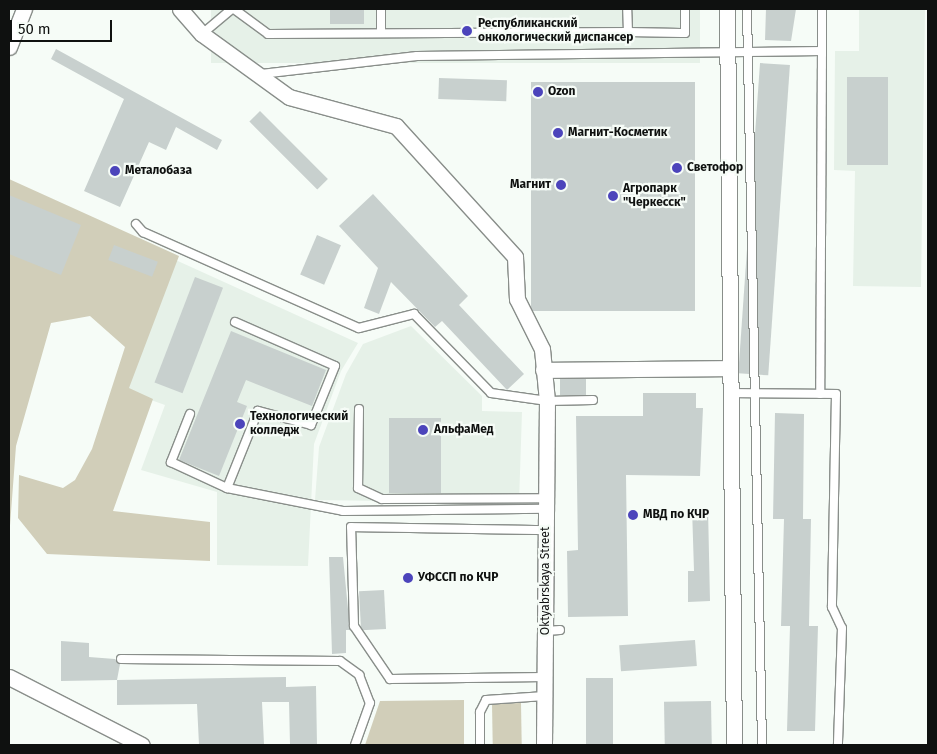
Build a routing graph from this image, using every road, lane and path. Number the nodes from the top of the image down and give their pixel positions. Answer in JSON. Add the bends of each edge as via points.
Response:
{"nodes":[{"id":1,"x":24,"y":9,"type":"edge"},
{"id":2,"x":180,"y":9,"type":"edge"},
{"id":3,"x":233,"y":9,"type":"edge"},
{"id":4,"x":381,"y":9,"type":"edge"},
{"id":5,"x":627,"y":9,"type":"edge"},
{"id":6,"x":685,"y":9,"type":"edge"},
{"id":7,"x":727,"y":9,"type":"edge"},
{"id":8,"x":747,"y":9,"type":"edge"},
{"id":9,"x":822,"y":9,"type":"edge"},
{"id":10,"x":628,"y":32,"type":"junction"},
{"id":11,"x":202,"y":34,"type":"junction"},
{"id":12,"x":381,"y":34,"type":"junction"},
{"id":13,"x":9,"y":47,"type":"edge"},
{"id":14,"x":727,"y":50,"type":"junction"},
{"id":15,"x":748,"y":50,"type":"junction"},
{"id":16,"x":822,"y":51,"type":"junction"},
{"id":17,"x":254,"y":75,"type":"junction"},
{"id":18,"x":136,"y":224,"type":"dead end"},
{"id":19,"x":235,"y":322,"type":"dead end"},
{"id":20,"x":730,"y":368,"type":"junction"},
{"id":21,"x":543,"y":370,"type":"junction"},
{"id":22,"x":730,"y":393,"type":"junction"},
{"id":23,"x":752,"y":393,"type":"junction"},
{"id":24,"x":820,"y":394,"type":"junction"},
{"id":25,"x":594,"y":400,"type":"dead end"},
{"id":26,"x":547,"y":401,"type":"junction"},
{"id":27,"x":359,"y":409,"type":"dead end"},
{"id":28,"x":190,"y":414,"type":"dead end"},
{"id":29,"x":227,"y":488,"type":"junction"},
{"id":30,"x":546,"y":503,"type":"junction"},
{"id":31,"x":546,"y":530,"type":"junction"},
{"id":32,"x":121,"y":659,"type":"dead end"},
{"id":33,"x":545,"y":676,"type":"junction"},
{"id":34,"x":9,"y":677,"type":"edge"},
{"id":35,"x":545,"y":696,"type":"junction"},
{"id":36,"x":142,"y":745,"type":"edge"},
{"id":37,"x":355,"y":745,"type":"edge"},
{"id":38,"x":480,"y":745,"type":"edge"},
{"id":39,"x":544,"y":745,"type":"edge"},
{"id":40,"x":734,"y":745,"type":"edge"},
{"id":41,"x":762,"y":745,"type":"edge"},
{"id":42,"x":838,"y":745,"type":"edge"}],
"edges":[{"from":1,"to":13,"type":"street"},
{"from":2,"to":11,"type":"street","name":"Oktyabrskaya Street"},
{"from":3,"to":11,"type":"lane"},
{"from":3,"to":12,"type":"lane","via":[[268,34]]},
{"from":4,"to":12,"type":"lane"},
{"from":5,"to":10,"type":"lane"},
{"from":6,"to":10,"type":"lane","via":[[685,33]]},
{"from":7,"to":14,"type":"street"},
{"from":8,"to":15,"type":"lane"},
{"from":9,"to":16,"type":"lane"},
{"from":10,"to":12,"type":"lane"},
{"from":11,"to":17,"type":"street","name":"Oktyabrskaya Street"},
{"from":14,"to":15,"type":"lane"},
{"from":14,"to":17,"type":"lane","via":[[417,56]]},
{"from":14,"to":20,"type":"street"},
{"from":15,"to":16,"type":"lane"},
{"from":15,"to":23,"type":"lane"},
{"from":16,"to":24,"type":"lane"},
{"from":17,"to":21,"type":"street","name":"Oktyabrskaya Street","via":[[289,97],[396,126],[515,257],[517,299],[542,349]]},
{"from":18,"to":26,"type":"lane","via":[[143,232],[359,328],[414,314],[491,393]]},
{"from":19,"to":29,"type":"lane","via":[[335,366],[311,425],[258,411]]},
{"from":20,"to":21,"type":"street"},
{"from":20,"to":22,"type":"street"},
{"from":21,"to":26,"type":"street","name":"Oktyabrskaya Street"},
{"from":22,"to":23,"type":"lane"},
{"from":22,"to":40,"type":"street"},
{"from":23,"to":24,"type":"lane"},
{"from":23,"to":41,"type":"lane"},
{"from":24,"to":42,"type":"lane","via":[[836,394],[832,607],[842,628]]},
{"from":25,"to":26,"type":"lane"},
{"from":26,"to":30,"type":"street","name":"Oktyabrskaya Street"},
{"from":27,"to":30,"type":"lane","via":[[358,488],[382,499]]},
{"from":28,"to":29,"type":"lane","via":[[171,462]]},
{"from":29,"to":30,"type":"lane","via":[[343,511]]},
{"from":30,"to":31,"type":"street","name":"Oktyabrskaya Street"},
{"from":31,"to":33,"type":"street","name":"Oktyabrskaya Street","via":[[553,630]]},
{"from":31,"to":33,"type":"lane","via":[[352,527],[354,626],[390,679]]},
{"from":32,"to":37,"type":"lane","via":[[340,661],[360,675],[370,703]]},
{"from":33,"to":35,"type":"street","name":"Oktyabrskaya Street"},
{"from":34,"to":36,"type":"street"},
{"from":35,"to":38,"type":"lane","via":[[486,700],[480,712]]},
{"from":35,"to":39,"type":"street","name":"Oktyabrskaya Street"}]}
